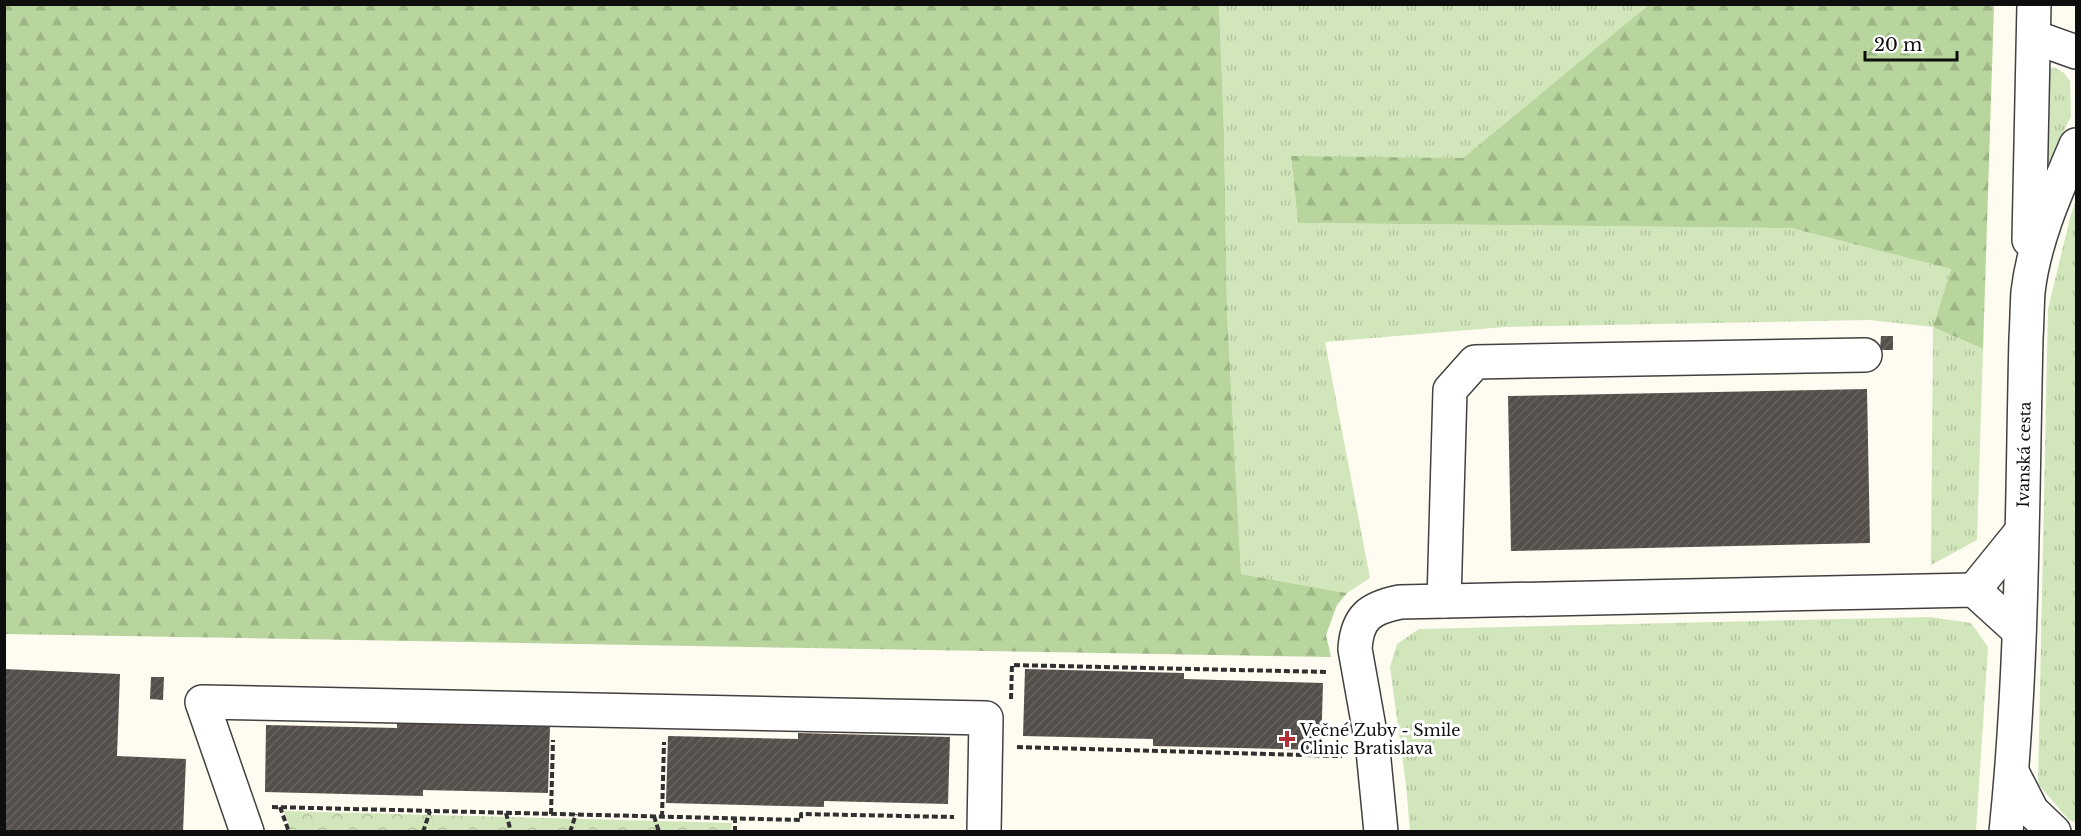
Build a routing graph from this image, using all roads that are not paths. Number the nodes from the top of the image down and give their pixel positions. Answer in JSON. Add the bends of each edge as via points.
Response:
{"nodes":[{"id":1,"x":2034,"y":4,"type":"edge"},
{"id":2,"x":2034,"y":37,"type":"junction"},
{"id":3,"x":2076,"y":52,"type":"edge"},
{"id":4,"x":2076,"y":145,"type":"edge"},
{"id":5,"x":2029,"y":290,"type":"junction"},
{"id":6,"x":1865,"y":355,"type":"dead end"},
{"id":7,"x":2021,"y":532,"type":"junction"},
{"id":8,"x":1974,"y":590,"type":"junction"},
{"id":9,"x":1444,"y":601,"type":"junction"},
{"id":10,"x":2019,"y":631,"type":"junction"},
{"id":11,"x":2012,"y":772,"type":"junction"},
{"id":12,"x":254,"y":819,"type":"edge"},
{"id":13,"x":970,"y":828,"type":"edge"},
{"id":14,"x":1381,"y":831,"type":"edge"},
{"id":15,"x":2006,"y":831,"type":"edge"},
{"id":16,"x":2054,"y":831,"type":"edge"}],
"edges":[{"from":1,"to":2,"type":"street"},
{"from":2,"to":3,"type":"street"},
{"from":2,"to":5,"type":"street"},
{"from":4,"to":5,"type":"street","name":"Ivanská cesta","via":[[2051,204]]},
{"from":5,"to":7,"type":"street","name":"Ivanská cesta"},
{"from":6,"to":9,"type":"street","via":[[1475,362],[1450,390]]},
{"from":7,"to":8,"type":"street"},
{"from":7,"to":10,"type":"street","name":"Ivanská cesta"},
{"from":8,"to":9,"type":"street"},
{"from":8,"to":10,"type":"street"},
{"from":9,"to":14,"type":"street","via":[[1382,606],[1361,622],[1356,633]]},
{"from":10,"to":11,"type":"street","name":"Ivanská cesta"},
{"from":11,"to":15,"type":"street","name":"Ivanská cesta"},
{"from":11,"to":16,"type":"street","name":"Ivanská cesta","via":[[2032,811]]},
{"from":12,"to":13,"type":"street","via":[[202,702],[986,718]]}]}
